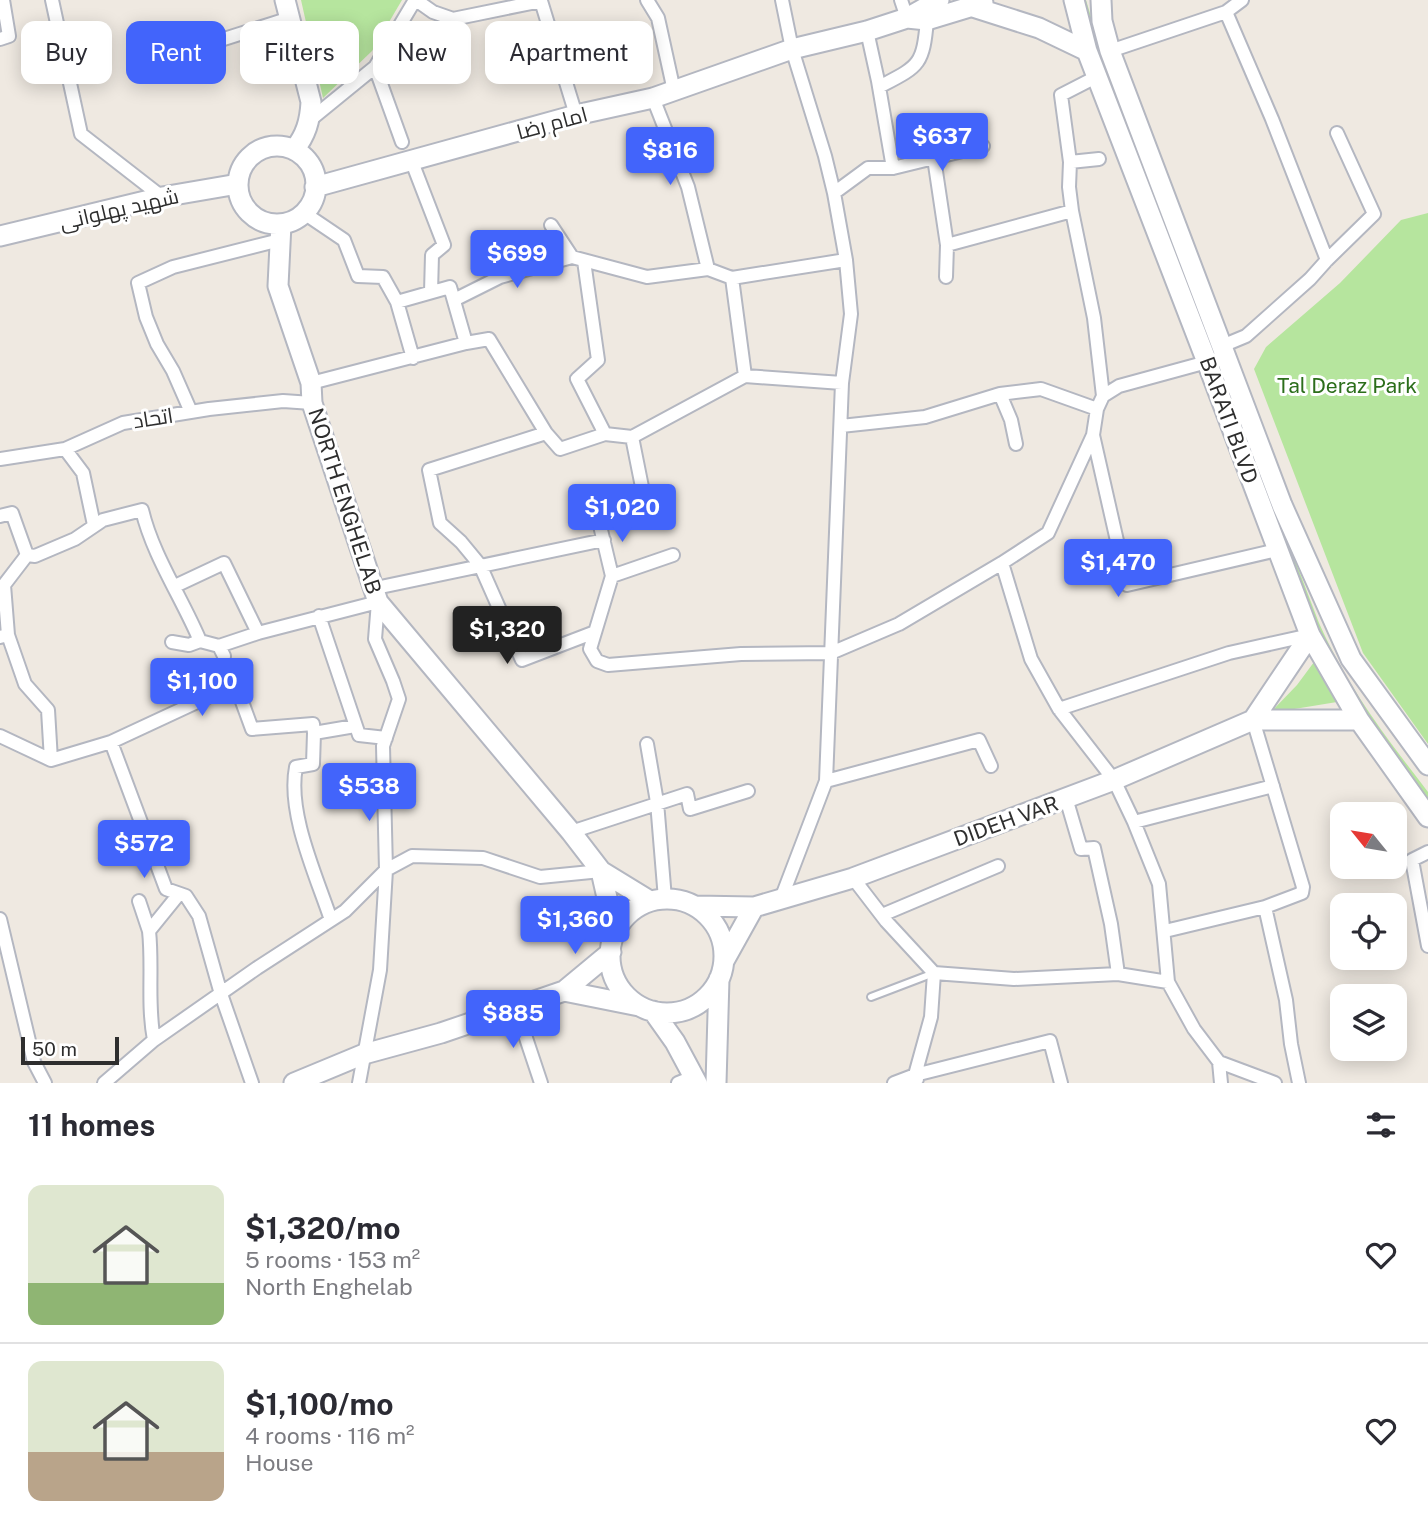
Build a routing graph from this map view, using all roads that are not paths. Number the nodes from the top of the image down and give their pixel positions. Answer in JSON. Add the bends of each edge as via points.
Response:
{"nodes":[{"id":1,"x":3,"y":0,"type":"edge"},
{"id":2,"x":52,"y":0,"type":"edge"},
{"id":3,"x":416,"y":0,"type":"edge"},
{"id":4,"x":541,"y":0,"type":"edge"},
{"id":5,"x":648,"y":0,"type":"edge"},
{"id":6,"x":782,"y":0,"type":"edge"},
{"id":7,"x":939,"y":0,"type":"edge"},
{"id":8,"x":1074,"y":0,"type":"edge"},
{"id":9,"x":1101,"y":0,"type":"edge"},
{"id":10,"x":1108,"y":0,"type":"edge"},
{"id":11,"x":1242,"y":0,"type":"edge"},
{"id":12,"x":981,"y":4,"type":"edge"},
{"id":13,"x":287,"y":9,"type":"edge"},
{"id":14,"x":904,"y":9,"type":"edge"},
{"id":15,"x":1226,"y":12,"type":"junction"},
{"id":16,"x":927,"y":20,"type":"junction"},
{"id":17,"x":403,"y":21,"type":"edge"},
{"id":18,"x":1102,"y":22,"type":"junction"},
{"id":19,"x":867,"y":31,"type":"junction"},
{"id":20,"x":226,"y":36,"type":"edge"},
{"id":21,"x":0,"y":39,"type":"edge"},
{"id":22,"x":792,"y":49,"type":"junction"},
{"id":23,"x":1087,"y":51,"type":"junction"},
{"id":24,"x":1110,"y":51,"type":"junction"},
{"id":25,"x":373,"y":68,"type":"edge"},
{"id":26,"x":1098,"y":76,"type":"junction"},
{"id":27,"x":381,"y":84,"type":"edge"},
{"id":28,"x":879,"y":87,"type":"junction"},
{"id":29,"x":674,"y":91,"type":"junction"},
{"id":30,"x":653,"y":98,"type":"junction"},
{"id":31,"x":576,"y":115,"type":"junction"},
{"id":32,"x":310,"y":120,"type":"junction"},
{"id":33,"x":1337,"y":133,"type":"dead end"},
{"id":34,"x":402,"y":142,"type":"dead end"},
{"id":35,"x":983,"y":146,"type":"dead end"},
{"id":36,"x":295,"y":150,"type":"junction"},
{"id":37,"x":934,"y":158,"type":"junction"},
{"id":38,"x":1099,"y":159,"type":"dead end"},
{"id":39,"x":412,"y":162,"type":"junction"},
{"id":40,"x":1070,"y":162,"type":"junction"},
{"id":41,"x":893,"y":168,"type":"junction"},
{"id":42,"x":238,"y":184,"type":"junction"},
{"id":43,"x":315,"y":187,"type":"junction"},
{"id":44,"x":834,"y":193,"type":"junction"},
{"id":45,"x":162,"y":197,"type":"junction"},
{"id":46,"x":1072,"y":211,"type":"junction"},
{"id":47,"x":304,"y":213,"type":"junction"},
{"id":48,"x":551,"y":225,"type":"dead end"},
{"id":49,"x":280,"y":232,"type":"junction"},
{"id":50,"x":0,"y":236,"type":"edge"},
{"id":51,"x":947,"y":245,"type":"junction"},
{"id":52,"x":578,"y":259,"type":"junction"},
{"id":53,"x":846,"y":260,"type":"junction"},
{"id":54,"x":1327,"y":260,"type":"junction"},
{"id":55,"x":708,"y":269,"type":"junction"},
{"id":56,"x":946,"y":277,"type":"dead end"},
{"id":57,"x":732,"y":278,"type":"junction"},
{"id":58,"x":431,"y":292,"type":"junction"},
{"id":59,"x":454,"y":300,"type":"junction"},
{"id":60,"x":397,"y":302,"type":"junction"},
{"id":61,"x":466,"y":343,"type":"junction"},
{"id":62,"x":1222,"y":346,"type":"junction"},
{"id":63,"x":413,"y":358,"type":"junction"},
{"id":64,"x":1208,"y":362,"type":"junction"},
{"id":65,"x":745,"y":376,"type":"junction"},
{"id":66,"x":842,"y":383,"type":"junction"},
{"id":67,"x":311,"y":393,"type":"junction"},
{"id":68,"x":1000,"y":394,"type":"junction"},
{"id":69,"x":1103,"y":396,"type":"junction"},
{"id":70,"x":1097,"y":409,"type":"junction"},
{"id":71,"x":191,"y":412,"type":"junction"},
{"id":72,"x":841,"y":426,"type":"junction"},
{"id":73,"x":545,"y":433,"type":"junction"},
{"id":74,"x":605,"y":434,"type":"junction"},
{"id":75,"x":1093,"y":435,"type":"junction"},
{"id":76,"x":632,"y":437,"type":"junction"},
{"id":77,"x":1016,"y":443,"type":"dead end"},
{"id":78,"x":65,"y":449,"type":"junction"},
{"id":79,"x":0,"y":459,"type":"edge"},
{"id":80,"x":0,"y":516,"type":"edge"},
{"id":81,"x":94,"y":525,"type":"junction"},
{"id":82,"x":604,"y":540,"type":"junction"},
{"id":83,"x":1277,"y":550,"type":"junction"},
{"id":84,"x":27,"y":555,"type":"junction"},
{"id":85,"x":673,"y":555,"type":"dead end"},
{"id":86,"x":1002,"y":563,"type":"junction"},
{"id":87,"x":480,"y":565,"type":"junction"},
{"id":88,"x":612,"y":576,"type":"junction"},
{"id":89,"x":175,"y":586,"type":"junction"},
{"id":90,"x":375,"y":596,"type":"junction"},
{"id":91,"x":319,"y":617,"type":"junction"},
{"id":92,"x":595,"y":632,"type":"junction"},
{"id":93,"x":258,"y":633,"type":"junction"},
{"id":94,"x":1310,"y":635,"type":"junction"},
{"id":95,"x":4,"y":636,"type":"edge"},
{"id":96,"x":200,"y":641,"type":"junction"},
{"id":97,"x":172,"y":642,"type":"dead end"},
{"id":98,"x":219,"y":646,"type":"junction"},
{"id":99,"x":831,"y":653,"type":"junction"},
{"id":100,"x":219,"y":680,"type":"junction"},
{"id":101,"x":1059,"y":709,"type":"junction"},
{"id":102,"x":1253,"y":720,"type":"junction"},
{"id":103,"x":1359,"y":720,"type":"junction"},
{"id":104,"x":355,"y":726,"type":"junction"},
{"id":105,"x":314,"y":733,"type":"junction"},
{"id":106,"x":0,"y":736,"type":"edge"},
{"id":107,"x":386,"y":738,"type":"junction"},
{"id":108,"x":111,"y":742,"type":"junction"},
{"id":109,"x":647,"y":744,"type":"dead end"},
{"id":110,"x":51,"y":760,"type":"junction"},
{"id":111,"x":1428,"y":765,"type":"edge"},
{"id":112,"x":991,"y":766,"type":"dead end"},
{"id":113,"x":1114,"y":780,"type":"junction"},
{"id":114,"x":826,"y":781,"type":"junction"},
{"id":115,"x":1273,"y":786,"type":"junction"},
{"id":116,"x":748,"y":791,"type":"dead end"},
{"id":117,"x":1066,"y":798,"type":"junction"},
{"id":118,"x":657,"y":802,"type":"junction"},
{"id":119,"x":1428,"y":817,"type":"edge"},
{"id":120,"x":1134,"y":822,"type":"junction"},
{"id":121,"x":572,"y":832,"type":"junction"},
{"id":122,"x":1428,"y":852,"type":"edge"},
{"id":123,"x":998,"y":866,"type":"dead end"},
{"id":124,"x":386,"y":870,"type":"junction"},
{"id":125,"x":601,"y":871,"type":"junction"},
{"id":126,"x":853,"y":877,"type":"junction"},
{"id":127,"x":179,"y":894,"type":"junction"},
{"id":128,"x":781,"y":899,"type":"junction"},
{"id":129,"x":658,"y":900,"type":"junction"},
{"id":130,"x":139,"y":901,"type":"dead end"},
{"id":131,"x":695,"y":906,"type":"junction"},
{"id":132,"x":754,"y":907,"type":"junction"},
{"id":133,"x":1265,"y":907,"type":"junction"},
{"id":134,"x":882,"y":915,"type":"junction"},
{"id":135,"x":0,"y":919,"type":"edge"},
{"id":136,"x":331,"y":920,"type":"junction"},
{"id":137,"x":1165,"y":930,"type":"junction"},
{"id":138,"x":149,"y":931,"type":"junction"},
{"id":139,"x":613,"y":943,"type":"junction"},
{"id":140,"x":1428,"y":946,"type":"edge"},
{"id":141,"x":6,"y":966,"type":"edge"},
{"id":142,"x":722,"y":970,"type":"junction"},
{"id":143,"x":934,"y":973,"type":"junction"},
{"id":144,"x":1118,"y":974,"type":"junction"},
{"id":145,"x":1168,"y":982,"type":"junction"},
{"id":146,"x":564,"y":991,"type":"junction"},
{"id":147,"x":221,"y":995,"type":"junction"},
{"id":148,"x":871,"y":997,"type":"dead end"},
{"id":149,"x":516,"y":1008,"type":"junction"},
{"id":150,"x":648,"y":1009,"type":"junction"},
{"id":151,"x":154,"y":1040,"type":"junction"},
{"id":152,"x":364,"y":1055,"type":"junction"},
{"id":153,"x":1219,"y":1062,"type":"junction"},
{"id":154,"x":917,"y":1079,"type":"edge"},
{"id":155,"x":689,"y":1081,"type":"edge"},
{"id":156,"x":45,"y":1083,"type":"edge"},
{"id":157,"x":104,"y":1083,"type":"edge"},
{"id":158,"x":252,"y":1083,"type":"edge"},
{"id":159,"x":294,"y":1083,"type":"edge"},
{"id":160,"x":359,"y":1083,"type":"edge"},
{"id":161,"x":541,"y":1083,"type":"edge"},
{"id":162,"x":716,"y":1083,"type":"edge"},
{"id":163,"x":894,"y":1083,"type":"edge"},
{"id":164,"x":1061,"y":1083,"type":"edge"},
{"id":165,"x":1221,"y":1083,"type":"edge"},
{"id":166,"x":1275,"y":1083,"type":"edge"},
{"id":167,"x":1298,"y":1083,"type":"edge"}],
"edges":[{"from":1,"to":21,"type":"street","via":[[9,36]]},
{"from":2,"to":45,"type":"street","via":[[81,134]]},
{"from":3,"to":4,"type":"street","via":[[453,19]]},
{"from":3,"to":17,"type":"street"},
{"from":4,"to":31,"type":"street"},
{"from":5,"to":29,"type":"street","via":[[657,18]]},
{"from":6,"to":22,"type":"street"},
{"from":7,"to":14,"type":"main road","name":"امام رضا"},
{"from":8,"to":23,"type":"main road","name":"BARATI BLVD"},
{"from":9,"to":18,"type":"main road","name":"BARATI BLVD"},
{"from":10,"to":18,"type":"main road"},
{"from":11,"to":15,"type":"street"},
{"from":12,"to":16,"type":"main road","name":"امام رضا"},
{"from":12,"to":23,"type":"main road"},
{"from":13,"to":20,"type":"street"},
{"from":13,"to":32,"type":"main road","via":[[311,102]]},
{"from":14,"to":16,"type":"main road","name":"امام رضا"},
{"from":14,"to":19,"type":"main road","name":"امام رضا"},
{"from":15,"to":24,"type":"street"},
{"from":15,"to":54,"type":"street"},
{"from":16,"to":28,"type":"street","via":[[925,49],[917,66]]},
{"from":18,"to":24,"type":"main road","name":"BARATI BLVD"},
{"from":19,"to":22,"type":"main road","name":"امام رضا"},
{"from":19,"to":28,"type":"street"},
{"from":22,"to":29,"type":"main road","name":"امام رضا"},
{"from":22,"to":44,"type":"street"},
{"from":23,"to":26,"type":"main road","name":"BARATI BLVD"},
{"from":24,"to":62,"type":"main road","name":"BARATI BLVD"},
{"from":25,"to":32,"type":"street"},
{"from":26,"to":40,"type":"street","via":[[1061,95]]},
{"from":26,"to":64,"type":"main road","name":"BARATI BLVD"},
{"from":27,"to":34,"type":"street"},
{"from":28,"to":41,"type":"street"},
{"from":29,"to":30,"type":"main road","name":"امام رضا"},
{"from":30,"to":31,"type":"main road","name":"امام رضا"},
{"from":30,"to":55,"type":"street","via":[[688,187]]},
{"from":31,"to":39,"type":"main road","name":"امام رضا"},
{"from":32,"to":36,"type":"main road"},
{"from":33,"to":54,"type":"street","via":[[1374,214]]},
{"from":35,"to":37,"type":"street"},
{"from":36,"to":42,"type":"main road","via":[[273,146],[260,150],[242,168]]},
{"from":36,"to":43,"type":"main road","via":[[308,162]]},
{"from":37,"to":41,"type":"street"},
{"from":37,"to":51,"type":"street"},
{"from":38,"to":40,"type":"street"},
{"from":39,"to":43,"type":"main road","name":"امام رضا"},
{"from":39,"to":58,"type":"street","via":[[444,245],[432,255]]},
{"from":40,"to":46,"type":"street"},
{"from":41,"to":44,"type":"street","via":[[868,169]]},
{"from":42,"to":45,"type":"main road","name":"شهید پهلوانی"},
{"from":42,"to":49,"type":"main road","via":[[243,205],[251,215]]},
{"from":43,"to":47,"type":"main road"},
{"from":44,"to":53,"type":"street"},
{"from":45,"to":50,"type":"main road","name":"شهید پهلوانی"},
{"from":46,"to":51,"type":"street"},
{"from":46,"to":69,"type":"street","via":[[1094,318]]},
{"from":47,"to":49,"type":"main road"},
{"from":47,"to":60,"type":"street","via":[[344,240],[358,276],[383,277]]},
{"from":48,"to":52,"type":"street"},
{"from":49,"to":67,"type":"main road","name":"NORTH ENGHELAB","via":[[278,286]]},
{"from":49,"to":71,"type":"street","via":[[138,283],[157,344]]},
{"from":51,"to":56,"type":"street"},
{"from":52,"to":55,"type":"street","via":[[647,277]]},
{"from":52,"to":59,"type":"street","via":[[500,277]]},
{"from":52,"to":74,"type":"street","via":[[598,360],[577,379]]},
{"from":53,"to":57,"type":"street"},
{"from":53,"to":66,"type":"street","via":[[851,314]]},
{"from":54,"to":62,"type":"street","via":[[1246,336]]},
{"from":55,"to":57,"type":"street"},
{"from":57,"to":65,"type":"street"},
{"from":58,"to":59,"type":"street","via":[[450,287]]},
{"from":58,"to":60,"type":"street"},
{"from":59,"to":61,"type":"street"},
{"from":60,"to":63,"type":"street"},
{"from":61,"to":63,"type":"street","name":"اتحاد"},
{"from":61,"to":73,"type":"street","via":[[489,339]]},
{"from":62,"to":111,"type":"main road","name":"BARATI BLVD","via":[[1282,505],[1351,659]]},
{"from":63,"to":67,"type":"street","name":"اتحاد"},
{"from":64,"to":69,"type":"street","via":[[1119,386]]},
{"from":64,"to":83,"type":"main road","name":"BARATI BLVD"},
{"from":65,"to":66,"type":"street"},
{"from":65,"to":76,"type":"street"},
{"from":66,"to":72,"type":"street"},
{"from":67,"to":71,"type":"street","name":"اتحاد","via":[[283,401]]},
{"from":67,"to":90,"type":"main road","name":"NORTH ENGHELAB"},
{"from":68,"to":70,"type":"street","via":[[1041,389]]},
{"from":68,"to":72,"type":"street","via":[[925,417]]},
{"from":68,"to":77,"type":"street"},
{"from":69,"to":70,"type":"street"},
{"from":70,"to":75,"type":"street"},
{"from":71,"to":78,"type":"street","name":"اتحاد","via":[[123,423]]},
{"from":72,"to":99,"type":"street"},
{"from":73,"to":74,"type":"street","via":[[560,449]]},
{"from":73,"to":87,"type":"street","via":[[429,470],[440,523]]},
{"from":74,"to":76,"type":"street"},
{"from":75,"to":83,"type":"street","via":[[1127,585]]},
{"from":75,"to":86,"type":"street","via":[[1048,533]]},
{"from":76,"to":82,"type":"street","via":[[643,492],[596,509]]},
{"from":78,"to":79,"type":"street","name":"اتحاد"},
{"from":78,"to":81,"type":"street","via":[[83,472]]},
{"from":80,"to":84,"type":"street","via":[[12,513]]},
{"from":81,"to":84,"type":"street","via":[[75,539]]},
{"from":81,"to":89,"type":"street","via":[[142,510],[148,534]]},
{"from":82,"to":87,"type":"street"},
{"from":82,"to":88,"type":"street"},
{"from":83,"to":94,"type":"main road","name":"BARATI BLVD"},
{"from":84,"to":95,"type":"street","via":[[4,585]]},
{"from":85,"to":88,"type":"street"},
{"from":86,"to":99,"type":"street","via":[[899,624]]},
{"from":86,"to":101,"type":"street","via":[[1031,659]]},
{"from":87,"to":90,"type":"street"},
{"from":87,"to":92,"type":"street","via":[[522,660]]},
{"from":88,"to":92,"type":"street"},
{"from":89,"to":93,"type":"street","via":[[224,564]]},
{"from":89,"to":96,"type":"street"},
{"from":90,"to":91,"type":"street"},
{"from":90,"to":107,"type":"street","via":[[375,639],[399,699]]},
{"from":90,"to":121,"type":"main road","name":"NORTH ENGHELAB"},
{"from":91,"to":93,"type":"street"},
{"from":91,"to":104,"type":"street"},
{"from":92,"to":99,"type":"street","via":[[590,649],[597,661],[608,665],[741,654]]},
{"from":93,"to":98,"type":"street"},
{"from":94,"to":101,"type":"street","via":[[1229,653]]},
{"from":94,"to":102,"type":"main road"},
{"from":94,"to":103,"type":"main road","name":"BARATI BLVD"},
{"from":95,"to":110,"type":"street","via":[[25,684],[48,710]]},
{"from":96,"to":97,"type":"street","via":[[189,645]]},
{"from":96,"to":98,"type":"street"},
{"from":98,"to":100,"type":"street","via":[[224,656]]},
{"from":99,"to":114,"type":"street"},
{"from":100,"to":105,"type":"street","via":[[233,677],[252,729],[313,724]]},
{"from":100,"to":108,"type":"street","via":[[212,695]]},
{"from":101,"to":113,"type":"street"},
{"from":102,"to":103,"type":"main road"},
{"from":102,"to":113,"type":"main road","name":"DIDEH VAR"},
{"from":102,"to":115,"type":"street"},
{"from":103,"to":119,"type":"main road","name":"BARATI BLVD"},
{"from":104,"to":105,"type":"street"},
{"from":104,"to":107,"type":"street","via":[[359,735]]},
{"from":105,"to":136,"type":"street","via":[[313,764],[296,767],[295,790],[300,823]]},
{"from":106,"to":110,"type":"street"},
{"from":107,"to":124,"type":"street"},
{"from":108,"to":110,"type":"street"},
{"from":108,"to":127,"type":"street","via":[[166,889]]},
{"from":109,"to":118,"type":"street"},
{"from":112,"to":114,"type":"street","via":[[979,740]]},
{"from":113,"to":117,"type":"main road","name":"DIDEH VAR"},
{"from":113,"to":120,"type":"street"},
{"from":114,"to":128,"type":"street"},
{"from":115,"to":120,"type":"street"},
{"from":115,"to":133,"type":"street","via":[[1303,887],[1302,893]]},
{"from":116,"to":118,"type":"street","via":[[690,809],[687,794]]},
{"from":117,"to":126,"type":"main road","name":"DIDEH VAR"},
{"from":117,"to":144,"type":"street","via":[[1081,849],[1094,848]]},
{"from":118,"to":121,"type":"street"},
{"from":118,"to":129,"type":"street"},
{"from":120,"to":137,"type":"street","via":[[1159,884]]},
{"from":121,"to":125,"type":"main road","name":"NORTH ENGHELAB"},
{"from":122,"to":140,"type":"street","via":[[1412,860]]},
{"from":123,"to":134,"type":"street"},
{"from":124,"to":125,"type":"street","via":[[412,856],[483,858],[540,877]]},
{"from":124,"to":136,"type":"street"},
{"from":124,"to":152,"type":"street","via":[[380,970]]},
{"from":125,"to":129,"type":"main road"},
{"from":125,"to":139,"type":"main road"},
{"from":126,"to":128,"type":"main road","name":"DIDEH VAR"},
{"from":126,"to":134,"type":"street"},
{"from":127,"to":138,"type":"street"},
{"from":127,"to":147,"type":"street","via":[[186,896],[199,916]]},
{"from":128,"to":132,"type":"main road","name":"DIDEH VAR"},
{"from":129,"to":131,"type":"main road","via":[[681,900]]},
{"from":129,"to":139,"type":"main road","via":[[629,914]]},
{"from":130,"to":138,"type":"street"},
{"from":131,"to":132,"type":"main road","name":"DIDEH VAR"},
{"from":131,"to":142,"type":"main road","via":[[718,930]]},
{"from":132,"to":142,"type":"main road"},
{"from":133,"to":137,"type":"street"},
{"from":133,"to":167,"type":"street","via":[[1286,1000]]},
{"from":134,"to":143,"type":"street"},
{"from":135,"to":141,"type":"street"},
{"from":136,"to":147,"type":"street"},
{"from":137,"to":145,"type":"street"},
{"from":138,"to":151,"type":"street"},
{"from":139,"to":146,"type":"main road"},
{"from":139,"to":150,"type":"main road","via":[[612,969],[618,985]]},
{"from":141,"to":156,"type":"street","via":[[34,1062]]},
{"from":142,"to":150,"type":"main road","via":[[711,992],[685,1010]]},
{"from":142,"to":162,"type":"main road"},
{"from":143,"to":144,"type":"street","via":[[1014,979]]},
{"from":143,"to":148,"type":"lane"},
{"from":143,"to":154,"type":"street","via":[[931,1017]]},
{"from":144,"to":145,"type":"street"},
{"from":145,"to":153,"type":"street"},
{"from":146,"to":149,"type":"main road"},
{"from":146,"to":150,"type":"main road"},
{"from":147,"to":151,"type":"street"},
{"from":147,"to":158,"type":"street"},
{"from":149,"to":152,"type":"main road"},
{"from":149,"to":161,"type":"street"},
{"from":150,"to":155,"type":"main road","via":[[675,1042]]},
{"from":151,"to":157,"type":"street"},
{"from":152,"to":159,"type":"main road"},
{"from":152,"to":160,"type":"street"},
{"from":153,"to":165,"type":"street"},
{"from":153,"to":166,"type":"street"},
{"from":154,"to":163,"type":"street"},
{"from":154,"to":164,"type":"street","via":[[1050,1041]]}]}
